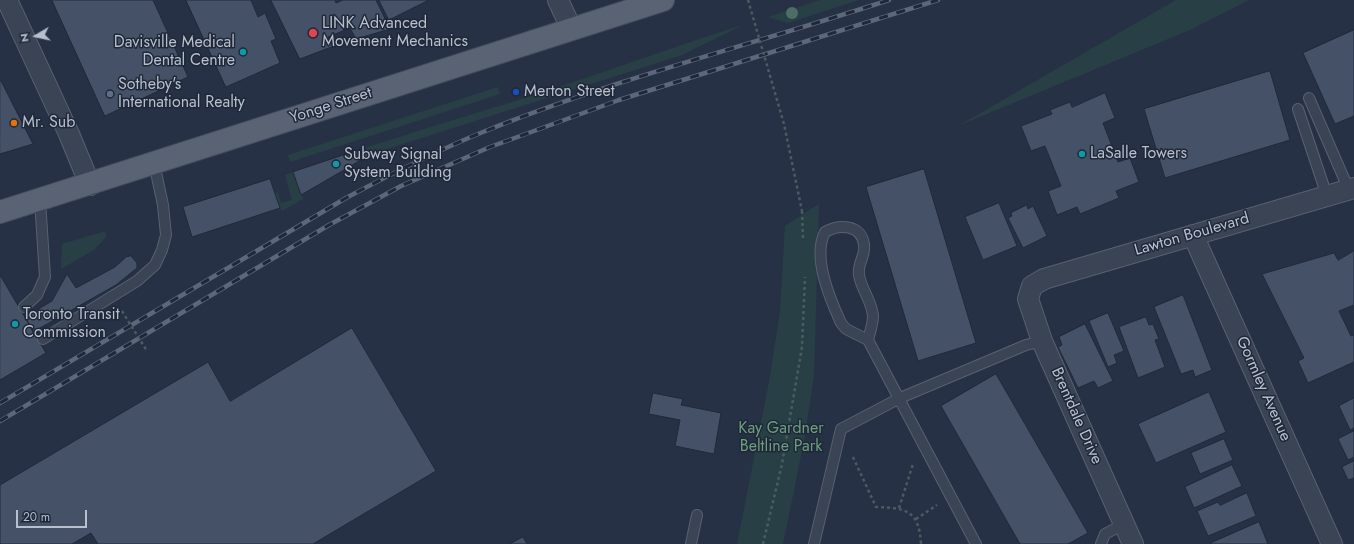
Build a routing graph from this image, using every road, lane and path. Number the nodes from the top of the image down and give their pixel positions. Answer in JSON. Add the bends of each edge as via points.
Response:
{"nodes":[{"id":1,"x":7,"y":0,"type":"edge"},
{"id":2,"x":558,"y":0,"type":"edge"},
{"id":3,"x":663,"y":0,"type":"edge"},
{"id":4,"x":748,"y":0,"type":"edge"},
{"id":5,"x":571,"y":28,"type":"junction"},
{"id":6,"x":1309,"y":98,"type":"dead end"},
{"id":7,"x":1298,"y":109,"type":"dead end"},
{"id":8,"x":154,"y":164,"type":"junction"},
{"id":9,"x":90,"y":185,"type":"junction"},
{"id":10,"x":1351,"y":189,"type":"edge"},
{"id":11,"x":1327,"y":196,"type":"junction"},
{"id":12,"x":40,"y":200,"type":"junction"},
{"id":13,"x":0,"y":212,"type":"edge"},
{"id":14,"x":1193,"y":235,"type":"junction"},
{"id":15,"x":803,"y":240,"type":"dead end"},
{"id":16,"x":805,"y":269,"type":"dead end"},
{"id":17,"x":1032,"y":286,"type":"joint"},
{"id":18,"x":24,"y":308,"type":"dead end"},
{"id":19,"x":122,"y":311,"type":"dead end"},
{"id":20,"x":43,"y":339,"type":"dead end"},
{"id":21,"x":868,"y":340,"type":"junction"},
{"id":22,"x":1042,"y":341,"type":"junction"},
{"id":23,"x":146,"y":352,"type":"dead end"},
{"id":24,"x":900,"y":398,"type":"junction"},
{"id":25,"x":841,"y":429,"type":"junction"},
{"id":26,"x":921,"y":439,"type":"junction"},
{"id":27,"x":951,"y":496,"type":"junction"},
{"id":28,"x":899,"y":508,"type":"junction"},
{"id":29,"x":697,"y":515,"type":"dead end"},
{"id":30,"x":916,"y":519,"type":"junction"},
{"id":31,"x":1124,"y":524,"type":"junction"},
{"id":32,"x":691,"y":544,"type":"edge"},
{"id":33,"x":763,"y":544,"type":"edge"},
{"id":34,"x":814,"y":544,"type":"edge"},
{"id":35,"x":921,"y":544,"type":"edge"},
{"id":36,"x":976,"y":544,"type":"edge"},
{"id":37,"x":1101,"y":544,"type":"edge"},
{"id":38,"x":1133,"y":544,"type":"edge"},
{"id":39,"x":1332,"y":544,"type":"edge"}],
"edges":[{"from":1,"to":9,"type":"street"},
{"from":2,"to":5,"type":"street"},
{"from":3,"to":5,"type":"main road","name":"Yonge Street"},
{"from":4,"to":15,"type":"path","bridge":true,"via":[[784,124],[802,211]]},
{"from":5,"to":8,"type":"main road","name":"Yonge Street"},
{"from":6,"to":10,"type":"lane"},
{"from":7,"to":11,"type":"lane"},
{"from":8,"to":9,"type":"main road","name":"Yonge Street"},
{"from":8,"to":20,"type":"lane","via":[[163,205],[166,235],[155,264],[137,281]]},
{"from":9,"to":12,"type":"main road","name":"Yonge Street"},
{"from":10,"to":11,"type":"street","name":"Lawton Boulevard"},
{"from":11,"to":14,"type":"street","name":"Lawton Boulevard"},
{"from":12,"to":13,"type":"main road","name":"Yonge Street"},
{"from":12,"to":18,"type":"lane","via":[[45,277],[37,296]]},
{"from":14,"to":17,"type":"street","name":"Lawton Boulevard","via":[[1044,279]]},
{"from":14,"to":39,"type":"street","name":"Gormley Avenue"},
{"from":16,"to":33,"type":"path","via":[[802,347],[782,464]]},
{"from":17,"to":22,"type":"street","name":"Brentdale Drive","via":[[1028,299]]},
{"from":19,"to":23,"type":"path","bridge":true},
{"from":21,"to":21,"type":"lane","via":[[873,318],[872,310],[859,274],[864,244],[853,229],[836,226],[825,232],[820,241],[824,277],[841,323],[846,329]]},
{"from":21,"to":24,"type":"lane"},
{"from":22,"to":24,"type":"lane","via":[[1026,345]]},
{"from":22,"to":31,"type":"street","name":"Brentdale Drive"},
{"from":24,"to":25,"type":"lane"},
{"from":24,"to":26,"type":"lane"},
{"from":25,"to":28,"type":"path","via":[[876,507]]},
{"from":25,"to":34,"type":"lane"},
{"from":26,"to":27,"type":"lane"},
{"from":26,"to":28,"type":"path"},
{"from":27,"to":30,"type":"path"},
{"from":27,"to":36,"type":"lane"},
{"from":28,"to":30,"type":"path"},
{"from":29,"to":32,"type":"lane"},
{"from":30,"to":35,"type":"path"},
{"from":31,"to":37,"type":"lane","via":[[1105,534]]},
{"from":31,"to":38,"type":"street","name":"Brentdale Drive"}]}
